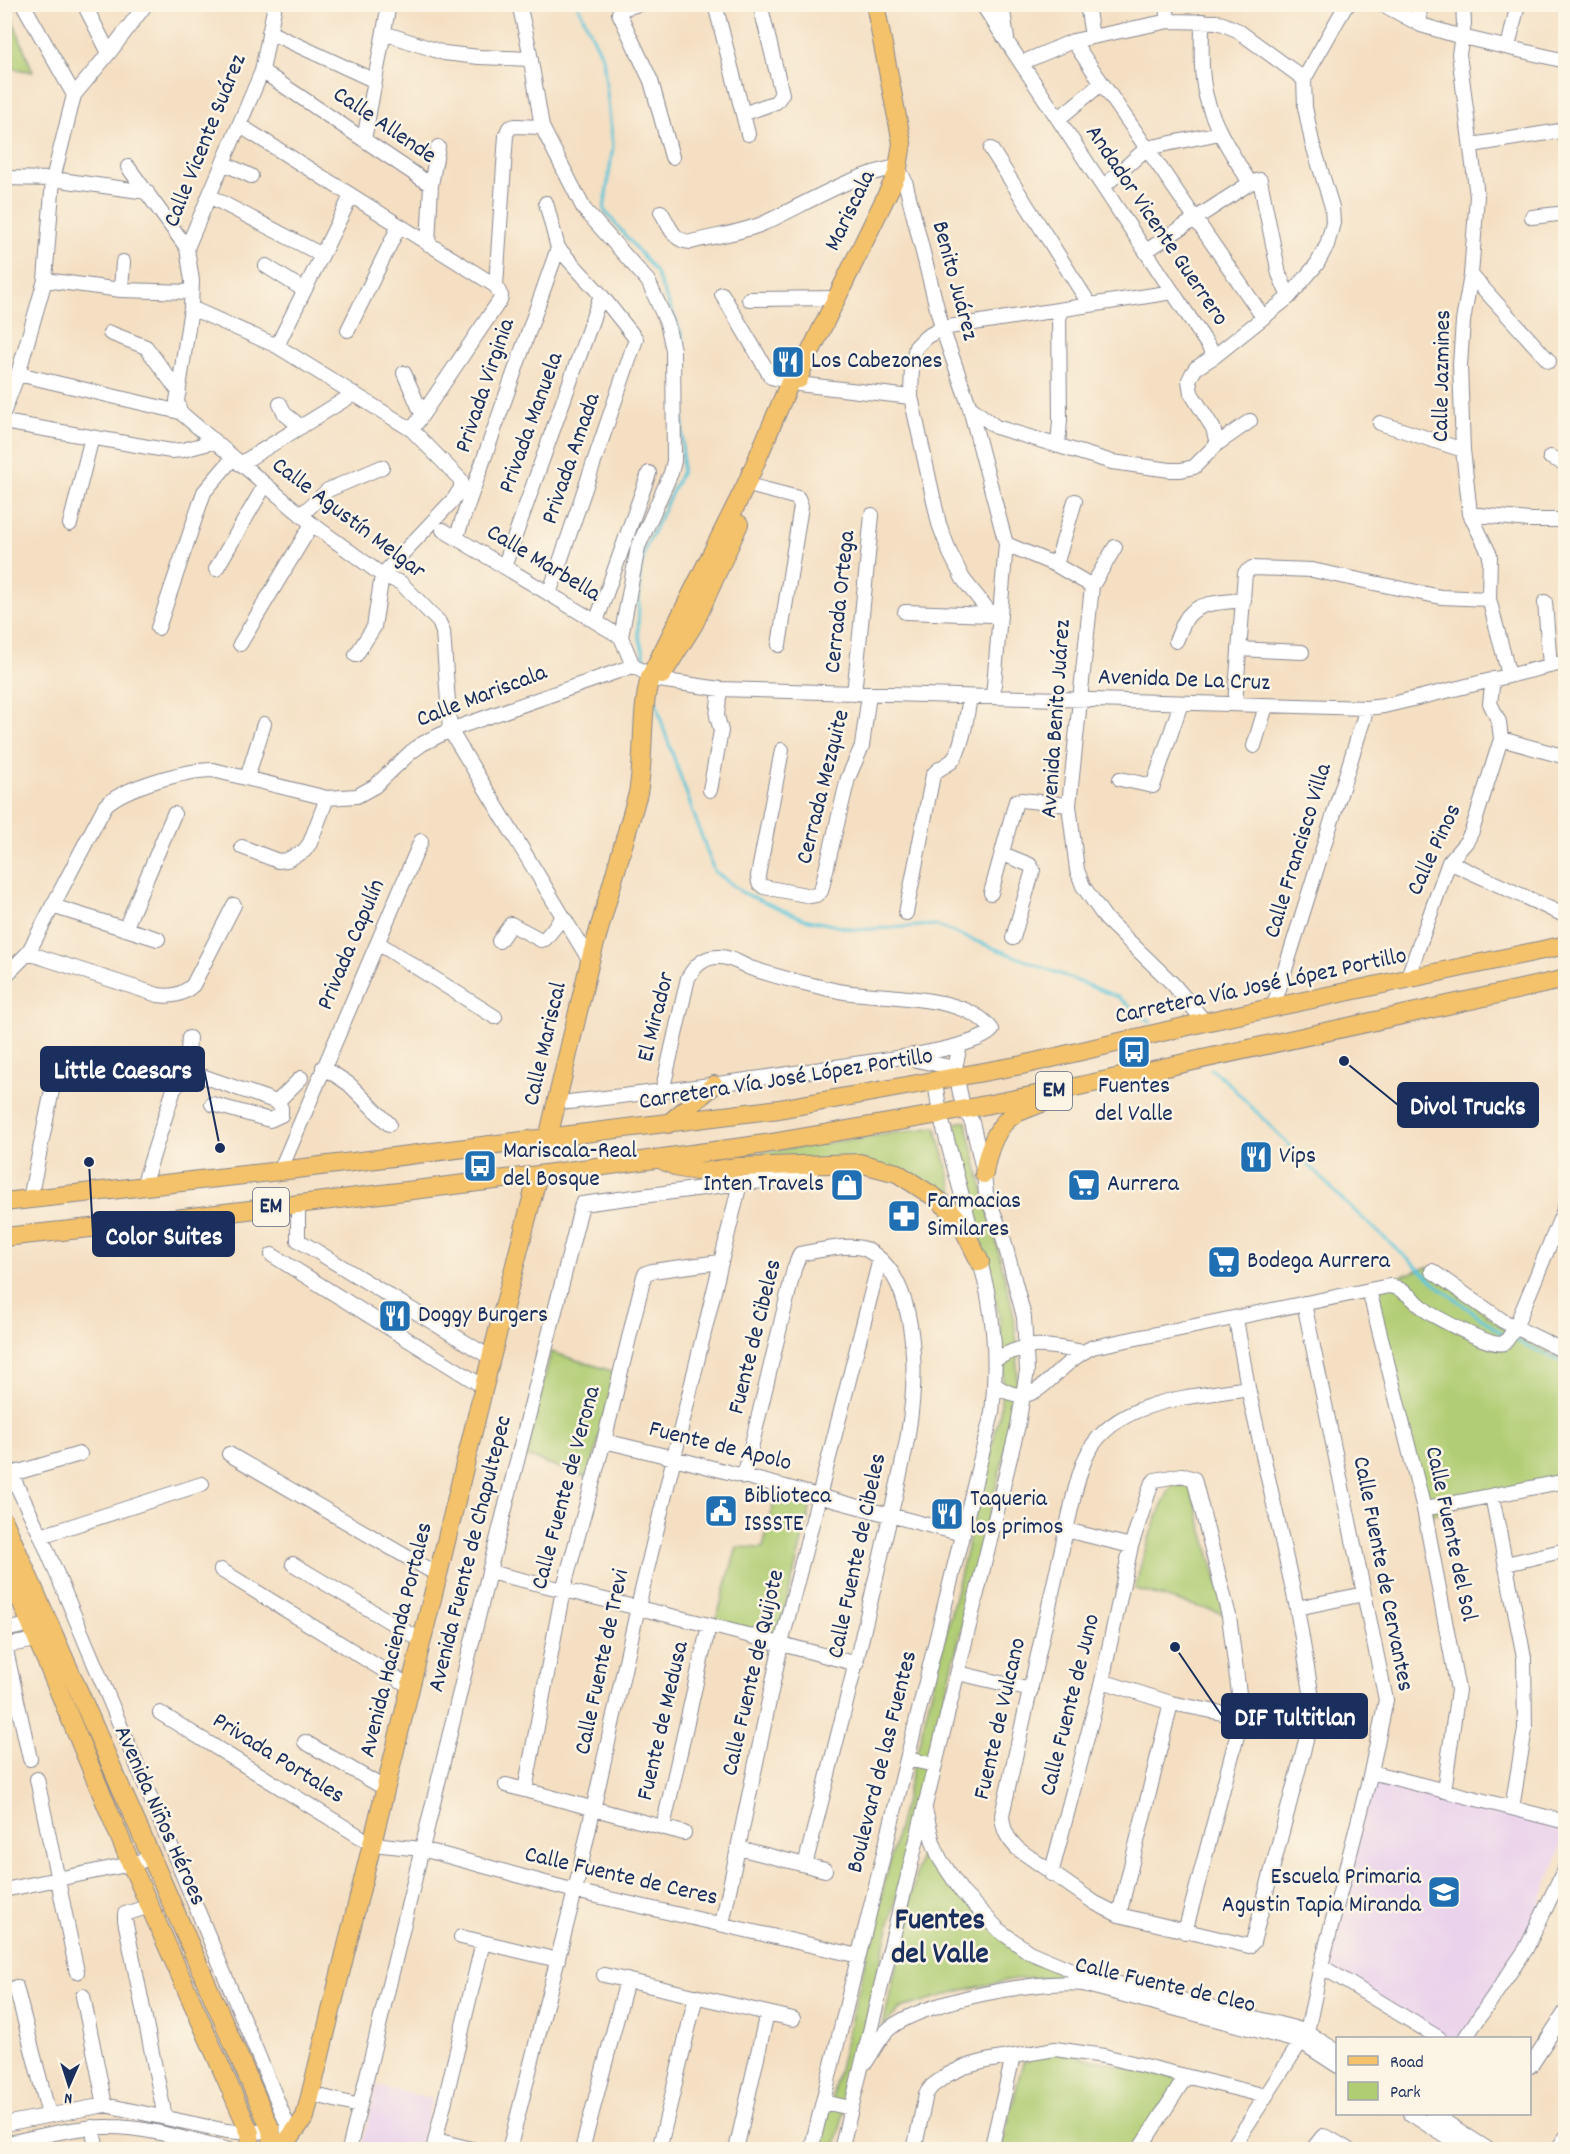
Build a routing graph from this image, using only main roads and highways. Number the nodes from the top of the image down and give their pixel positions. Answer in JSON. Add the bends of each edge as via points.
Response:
{"nodes":[{"id":1,"x":862,"y":4,"type":"edge"},
{"id":2,"x":875,"y":4,"type":"edge"},
{"id":3,"x":898,"y":165,"type":"junction"},
{"id":4,"x":797,"y":379,"type":"junction"},
{"id":5,"x":652,"y":681,"type":"junction"},
{"id":6,"x":1566,"y":945,"type":"edge"},
{"id":7,"x":1566,"y":979,"type":"edge"},
{"id":8,"x":714,"y":1085,"type":"road end"},
{"id":9,"x":1066,"y":1089,"type":"junction"},
{"id":10,"x":668,"y":1124,"type":"junction"},
{"id":11,"x":548,"y":1138,"type":"junction"},
{"id":12,"x":661,"y":1159,"type":"junction"},
{"id":13,"x":984,"y":1174,"type":"road end"},
{"id":14,"x":538,"y":1175,"type":"junction"},
{"id":15,"x":4,"y":1202,"type":"edge"},
{"id":16,"x":4,"y":1237,"type":"edge"},
{"id":17,"x":980,"y":1262,"type":"road end"},
{"id":18,"x":4,"y":1521,"type":"edge"},
{"id":19,"x":4,"y":1560,"type":"edge"},
{"id":20,"x":43,"y":1631,"type":"junction"},
{"id":21,"x":250,"y":2141,"type":"edge"},
{"id":22,"x":278,"y":2142,"type":"edge"}],
"edges":[{"from":1,"to":3,"type":"main road","via":[[890,144]]},
{"from":2,"to":3,"type":"main road","name":"Mariscala","via":[[902,143]]},
{"from":3,"to":4,"type":"main road","name":"Mariscala"},
{"from":4,"to":5,"type":"main road"},
{"from":4,"to":5,"type":"main road","via":[[756,487],[694,624]]},
{"from":5,"to":11,"type":"main road","name":"Calle Mariscal","via":[[638,794],[590,961]]},
{"from":6,"to":10,"type":"main road","name":"Carretera Vía José López Portillo","number":"EM","via":[[1022,1065],[956,1073],[935,1082],[779,1109]]},
{"from":7,"to":9,"type":"main road","number":"EM"},
{"from":8,"to":10,"type":"main road"},
{"from":9,"to":12,"type":"main road","number":"EM","via":[[940,1114]]},
{"from":9,"to":13,"type":"main road","via":[[1014,1114],[993,1141]]},
{"from":10,"to":11,"type":"main road","name":"Carretera Vía José López Portillo","number":"EM"},
{"from":11,"to":15,"type":"main road","name":"Carretera Vía José López Portillo","number":"EM"},
{"from":12,"to":14,"type":"main road","number":"EM"},
{"from":12,"to":17,"type":"main road","via":[[679,1168],[704,1172],[737,1167],[859,1163],[897,1173],[936,1198],[960,1221]]},
{"from":14,"to":16,"type":"main road","number":"EM"},
{"from":14,"to":22,"type":"main road","name":"Avenida Hacienda Portales","via":[[305,2117]]},
{"from":18,"to":20,"type":"main road","name":"Avenida Niños Héroes"},
{"from":19,"to":20,"type":"main road","name":"Avenida Niños Héroes"},
{"from":20,"to":21,"type":"main road","name":"Avenida Niños Héroes","via":[[131,1864]]},
{"from":20,"to":22,"type":"main road","name":"Avenida Niños Héroes","via":[[151,1858]]}]}
